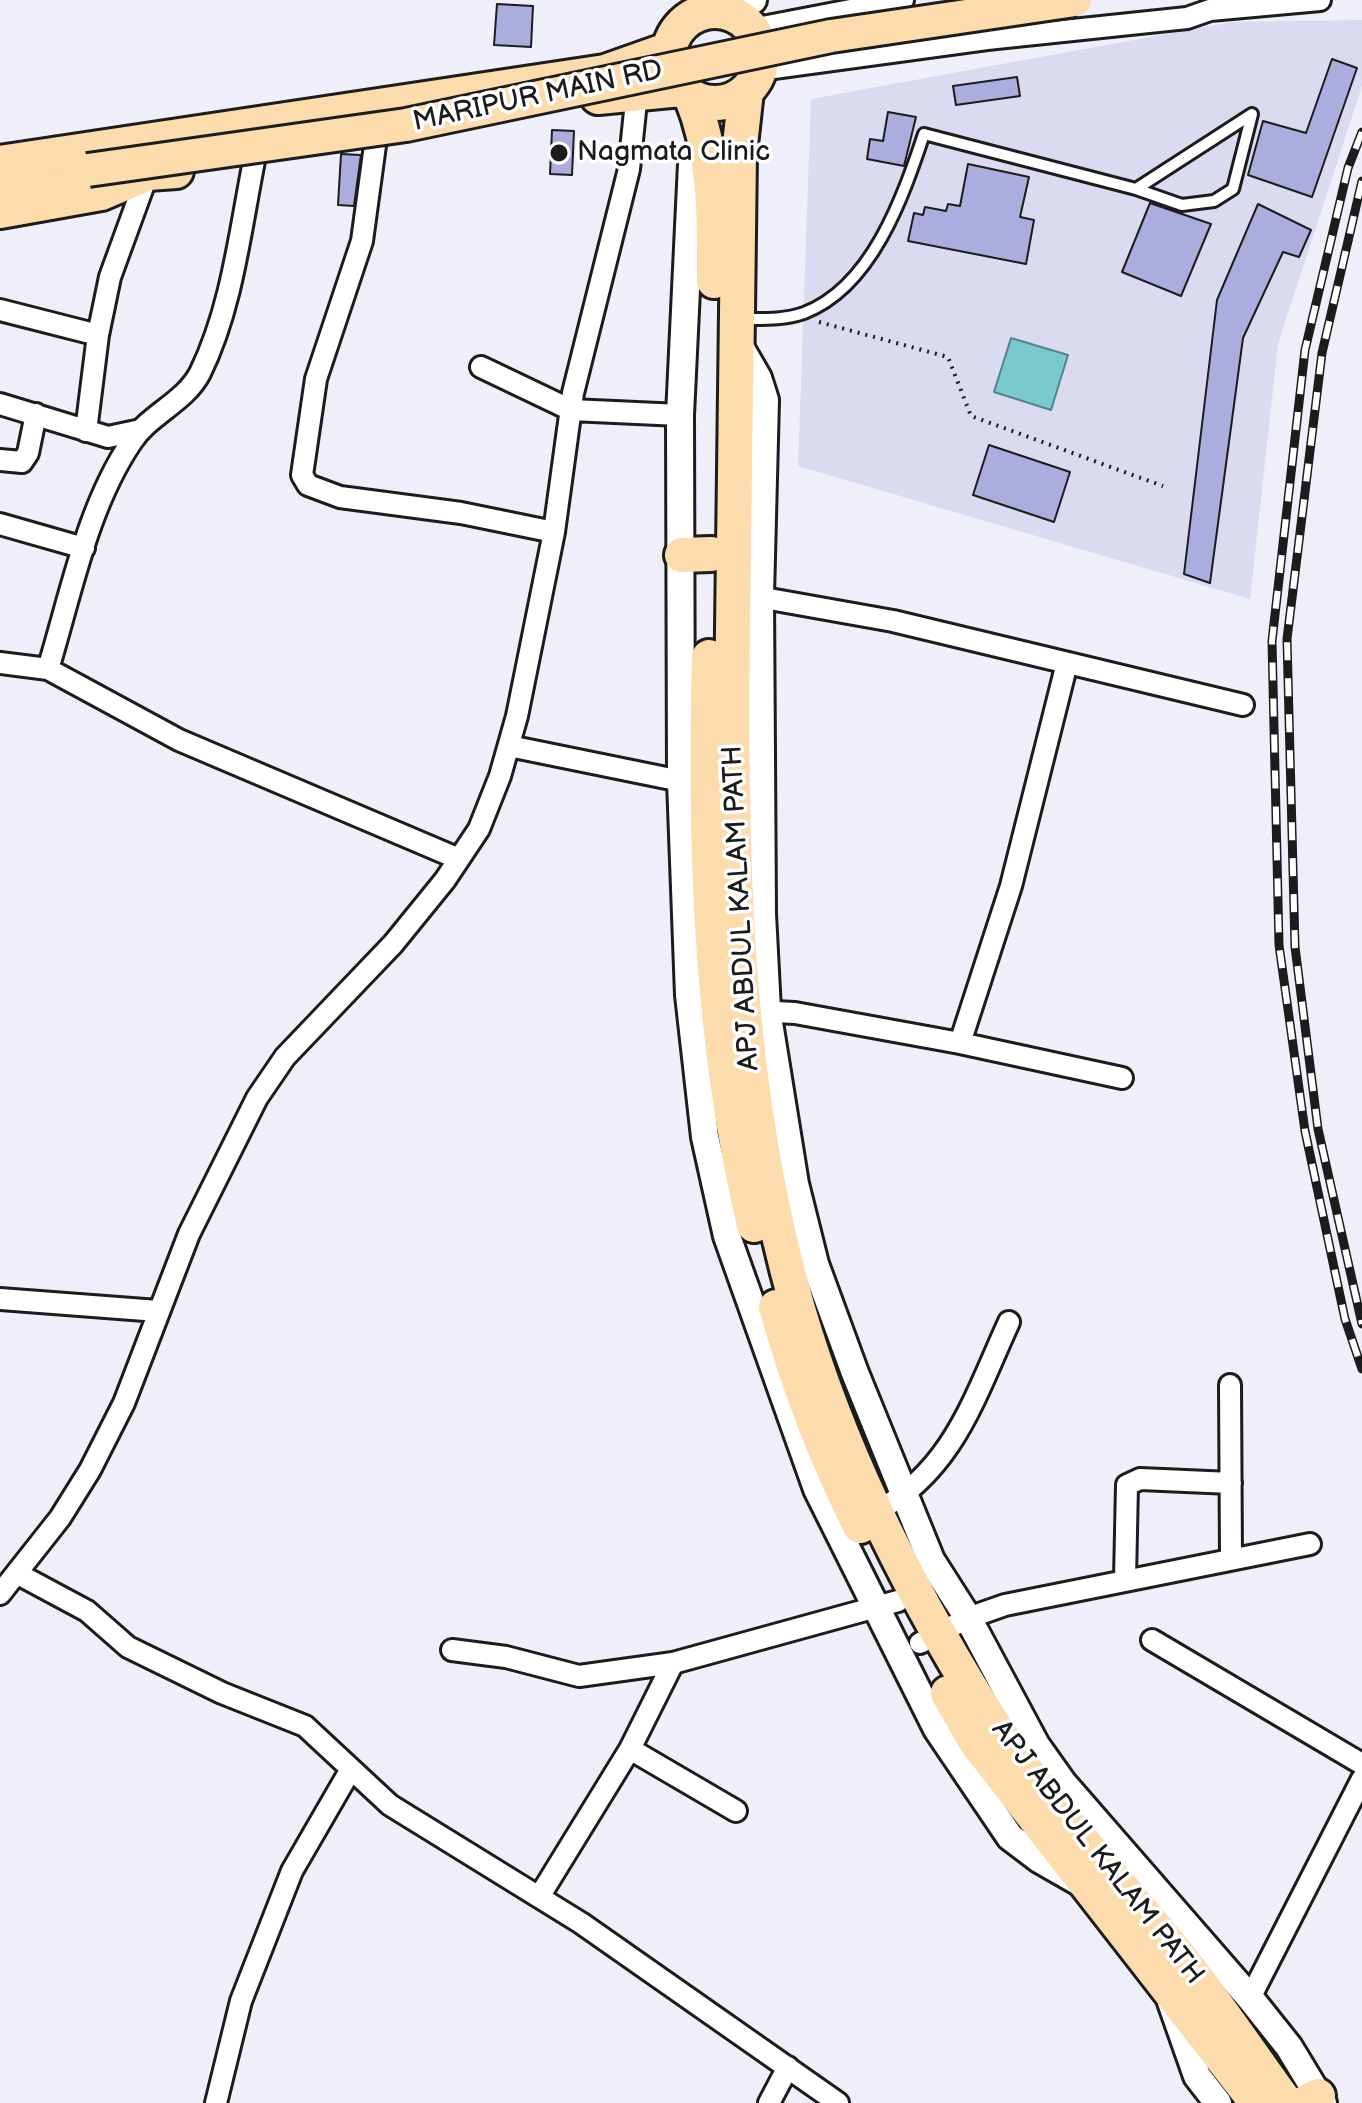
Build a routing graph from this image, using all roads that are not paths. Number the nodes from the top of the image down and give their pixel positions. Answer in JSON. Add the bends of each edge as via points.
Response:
{"nodes":[{"id":1,"x":903,"y":0,"type":"edge"},
{"id":2,"x":1075,"y":0,"type":"edge"},
{"id":3,"x":1320,"y":0,"type":"edge"},
{"id":4,"x":1210,"y":5,"type":"edge"},
{"id":5,"x":733,"y":9,"type":"edge"},
{"id":6,"x":670,"y":49,"type":"junction"},
{"id":7,"x":753,"y":80,"type":"junction"},
{"id":8,"x":637,"y":92,"type":"junction"},
{"id":9,"x":686,"y":92,"type":"junction"},
{"id":10,"x":705,"y":135,"type":"junction"},
{"id":11,"x":376,"y":138,"type":"junction"},
{"id":12,"x":254,"y":161,"type":"junction"},
{"id":13,"x":0,"y":163,"type":"edge"},
{"id":14,"x":148,"y":173,"type":"junction"},
{"id":15,"x":0,"y":188,"type":"edge"},
{"id":16,"x":1136,"y":189,"type":"junction"},
{"id":17,"x":0,"y":211,"type":"edge"},
{"id":18,"x":0,"y":310,"type":"edge"},
{"id":19,"x":737,"y":330,"type":"junction"},
{"id":20,"x":98,"y":335,"type":"junction"},
{"id":21,"x":481,"y":367,"type":"dead end"},
{"id":22,"x":0,"y":404,"type":"edge"},
{"id":23,"x":571,"y":410,"type":"junction"},
{"id":24,"x":36,"y":414,"type":"junction"},
{"id":25,"x":680,"y":415,"type":"junction"},
{"id":26,"x":141,"y":430,"type":"junction"},
{"id":27,"x":86,"y":431,"type":"junction"},
{"id":28,"x":0,"y":460,"type":"edge"},
{"id":29,"x":0,"y":524,"type":"edge"},
{"id":30,"x":554,"y":532,"type":"junction"},
{"id":31,"x":84,"y":548,"type":"junction"},
{"id":32,"x":696,"y":555,"type":"junction"},
{"id":33,"x":747,"y":595,"type":"junction"},
{"id":34,"x":0,"y":663,"type":"edge"},
{"id":35,"x":1067,"y":663,"type":"junction"},
{"id":36,"x":48,"y":669,"type":"junction"},
{"id":37,"x":1243,"y":705,"type":"dead end"},
{"id":38,"x":509,"y":746,"type":"junction"},
{"id":39,"x":695,"y":781,"type":"junction"},
{"id":40,"x":459,"y":859,"type":"junction"},
{"id":41,"x":729,"y":1003,"type":"junction"},
{"id":42,"x":960,"y":1043,"type":"junction"},
{"id":43,"x":1122,"y":1078,"type":"dead end"},
{"id":44,"x":0,"y":1299,"type":"edge"},
{"id":45,"x":158,"y":1311,"type":"junction"},
{"id":46,"x":1009,"y":1322,"type":"dead end"},
{"id":47,"x":1230,"y":1385,"type":"dead end"},
{"id":48,"x":1231,"y":1483,"type":"junction"},
{"id":49,"x":892,"y":1503,"type":"junction"},
{"id":50,"x":1310,"y":1544,"type":"dead end"},
{"id":51,"x":1231,"y":1559,"type":"junction"},
{"id":52,"x":18,"y":1574,"type":"junction"},
{"id":53,"x":1125,"y":1579,"type":"junction"},
{"id":54,"x":0,"y":1594,"type":"edge"},
{"id":55,"x":886,"y":1605,"type":"junction"},
{"id":56,"x":943,"y":1631,"type":"junction"},
{"id":57,"x":1152,"y":1640,"type":"dead end"},
{"id":58,"x":452,"y":1650,"type":"dead end"},
{"id":59,"x":673,"y":1663,"type":"junction"},
{"id":60,"x":630,"y":1749,"type":"junction"},
{"id":61,"x":1362,"y":1764,"type":"edge"},
{"id":62,"x":351,"y":1769,"type":"junction"},
{"id":63,"x":1362,"y":1779,"type":"edge"},
{"id":64,"x":736,"y":1811,"type":"dead end"},
{"id":65,"x":1077,"y":1815,"type":"junction"},
{"id":66,"x":1091,"y":1889,"type":"junction"},
{"id":67,"x":539,"y":1897,"type":"junction"},
{"id":68,"x":1184,"y":1993,"type":"junction"},
{"id":69,"x":1250,"y":1998,"type":"junction"},
{"id":70,"x":788,"y":2067,"type":"junction"},
{"id":71,"x":1308,"y":2101,"type":"edge"},
{"id":72,"x":216,"y":2103,"type":"edge"},
{"id":73,"x":769,"y":2103,"type":"edge"},
{"id":74,"x":838,"y":2103,"type":"edge"},
{"id":75,"x":1218,"y":2103,"type":"edge"},
{"id":76,"x":1257,"y":2103,"type":"edge"}],
"edges":[{"from":1,"to":5,"type":"street"},
{"from":2,"to":15,"type":"main road","name":"MARIPUR MAIN RD","bridge":true,"via":[[831,36],[406,125],[88,170]]},
{"from":3,"to":4,"type":"street"},
{"from":4,"to":7,"type":"street","via":[[1187,18],[987,39]]},
{"from":5,"to":6,"type":"highway","via":[[690,18]]},
{"from":5,"to":7,"type":"highway","via":[[760,46]]},
{"from":6,"to":9,"type":"highway","via":[[671,70]]},
{"from":6,"to":13,"type":"highway","via":[[605,72]]},
{"from":7,"to":9,"type":"highway","via":[[729,101],[710,103]]},
{"from":7,"to":19,"type":"highway","name":"APJ ABDUL KALAM PATH","via":[[739,154]]},
{"from":8,"to":9,"type":"highway"},
{"from":8,"to":11,"type":"highway"},
{"from":8,"to":23,"type":"street","via":[[629,169]]},
{"from":9,"to":10,"type":"highway","name":"APJ ABDUL KALAM PATH"},
{"from":10,"to":25,"type":"street","via":[[692,164]]},
{"from":10,"to":32,"type":"highway","name":"APJ ABDUL KALAM PATH","via":[[714,245]]},
{"from":11,"to":12,"type":"highway"},
{"from":11,"to":30,"type":"street","via":[[362,241],[316,379],[302,475],[308,485],[340,497]]},
{"from":12,"to":14,"type":"highway"},
{"from":12,"to":26,"type":"street","via":[[220,323],[208,354],[188,390]]},
{"from":14,"to":17,"type":"highway","via":[[101,193]]},
{"from":14,"to":20,"type":"street","via":[[110,277]]},
{"from":16,"to":16,"type":"lane","via":[[1240,123],[1252,114],[1233,189],[1214,201],[1182,205]]},
{"from":16,"to":19,"type":"lane","via":[[924,134],[872,252],[851,278],[826,302],[803,313]]},
{"from":18,"to":20,"type":"street"},
{"from":19,"to":33,"type":"highway","name":"APJ ABDUL KALAM PATH"},
{"from":20,"to":27,"type":"street"},
{"from":21,"to":23,"type":"street"},
{"from":22,"to":24,"type":"street"},
{"from":23,"to":25,"type":"street"},
{"from":23,"to":30,"type":"street"},
{"from":24,"to":27,"type":"street"},
{"from":24,"to":28,"type":"street","via":[[22,462]]},
{"from":25,"to":32,"type":"street"},
{"from":26,"to":27,"type":"street","via":[[108,437]]},
{"from":26,"to":31,"type":"street","via":[[108,482]]},
{"from":29,"to":31,"type":"street"},
{"from":30,"to":38,"type":"street"},
{"from":31,"to":36,"type":"street"},
{"from":32,"to":39,"type":"highway","name":"APJ ABDUL KALAM PATH"},
{"from":33,"to":35,"type":"street","via":[[893,621]]},
{"from":33,"to":41,"type":"highway","name":"APJ ABDUL KALAM PATH","via":[[734,788]]},
{"from":34,"to":36,"type":"street"},
{"from":35,"to":37,"type":"street"},
{"from":35,"to":42,"type":"street","via":[[1011,886]]},
{"from":36,"to":40,"type":"street","via":[[179,740]]},
{"from":38,"to":39,"type":"street"},
{"from":38,"to":40,"type":"street","via":[[479,829]]},
{"from":39,"to":41,"type":"highway","name":"APJ ABDUL KALAM PATH","via":[[710,916]]},
{"from":40,"to":45,"type":"street","via":[[393,944],[285,1057],[257,1098],[189,1234]]},
{"from":41,"to":42,"type":"street"},
{"from":41,"to":49,"type":"highway","name":"APJ ABDUL KALAM PATH","via":[[781,1182],[799,1312],[844,1436]]},
{"from":41,"to":55,"type":"highway","name":"APJ ABDUL KALAM PATH","via":[[734,1143],[789,1355]]},
{"from":42,"to":43,"type":"street"},
{"from":44,"to":45,"type":"street"},
{"from":45,"to":52,"type":"street","via":[[124,1403],[90,1470]]},
{"from":46,"to":49,"type":"street","via":[[967,1415],[934,1470]]},
{"from":47,"to":48,"type":"street"},
{"from":48,"to":51,"type":"street"},
{"from":48,"to":53,"type":"street","via":[[1140,1479],[1127,1485]]},
{"from":49,"to":56,"type":"highway","name":"APJ ABDUL KALAM PATH"},
{"from":50,"to":51,"type":"street"},
{"from":51,"to":53,"type":"street"},
{"from":52,"to":54,"type":"street"},
{"from":52,"to":62,"type":"street","via":[[87,1611],[128,1647],[305,1726]]},
{"from":53,"to":56,"type":"street","via":[[1005,1605]]},
{"from":55,"to":56,"type":"highway","name":"APJ ABDUL KALAM PATH"},
{"from":55,"to":59,"type":"street"},
{"from":55,"to":66,"type":"street","via":[[937,1729],[1010,1837]]},
{"from":56,"to":65,"type":"highway","name":"APJ ABDUL KALAM PATH","via":[[1013,1753]]},
{"from":56,"to":66,"type":"highway","name":"APJ ABDUL KALAM PATH","via":[[976,1742]]},
{"from":57,"to":61,"type":"street"},
{"from":58,"to":59,"type":"street","via":[[579,1676]]},
{"from":59,"to":60,"type":"street"},
{"from":60,"to":64,"type":"street"},
{"from":60,"to":67,"type":"street"},
{"from":62,"to":67,"type":"street","via":[[390,1805]]},
{"from":62,"to":72,"type":"street","via":[[292,1871],[241,2001]]},
{"from":63,"to":69,"type":"street"},
{"from":65,"to":68,"type":"highway","name":"APJ ABDUL KALAM PATH"},
{"from":65,"to":69,"type":"street"},
{"from":66,"to":68,"type":"highway","name":"APJ ABDUL KALAM PATH"},
{"from":67,"to":70,"type":"street"},
{"from":68,"to":71,"type":"highway","name":"APJ ABDUL KALAM PATH"},
{"from":68,"to":75,"type":"street","via":[[1197,2076]]},
{"from":68,"to":76,"type":"highway","name":"APJ ABDUL KALAM PATH"},
{"from":69,"to":71,"type":"street","via":[[1289,2047]]},
{"from":70,"to":73,"type":"street"},
{"from":70,"to":74,"type":"street"}]}
